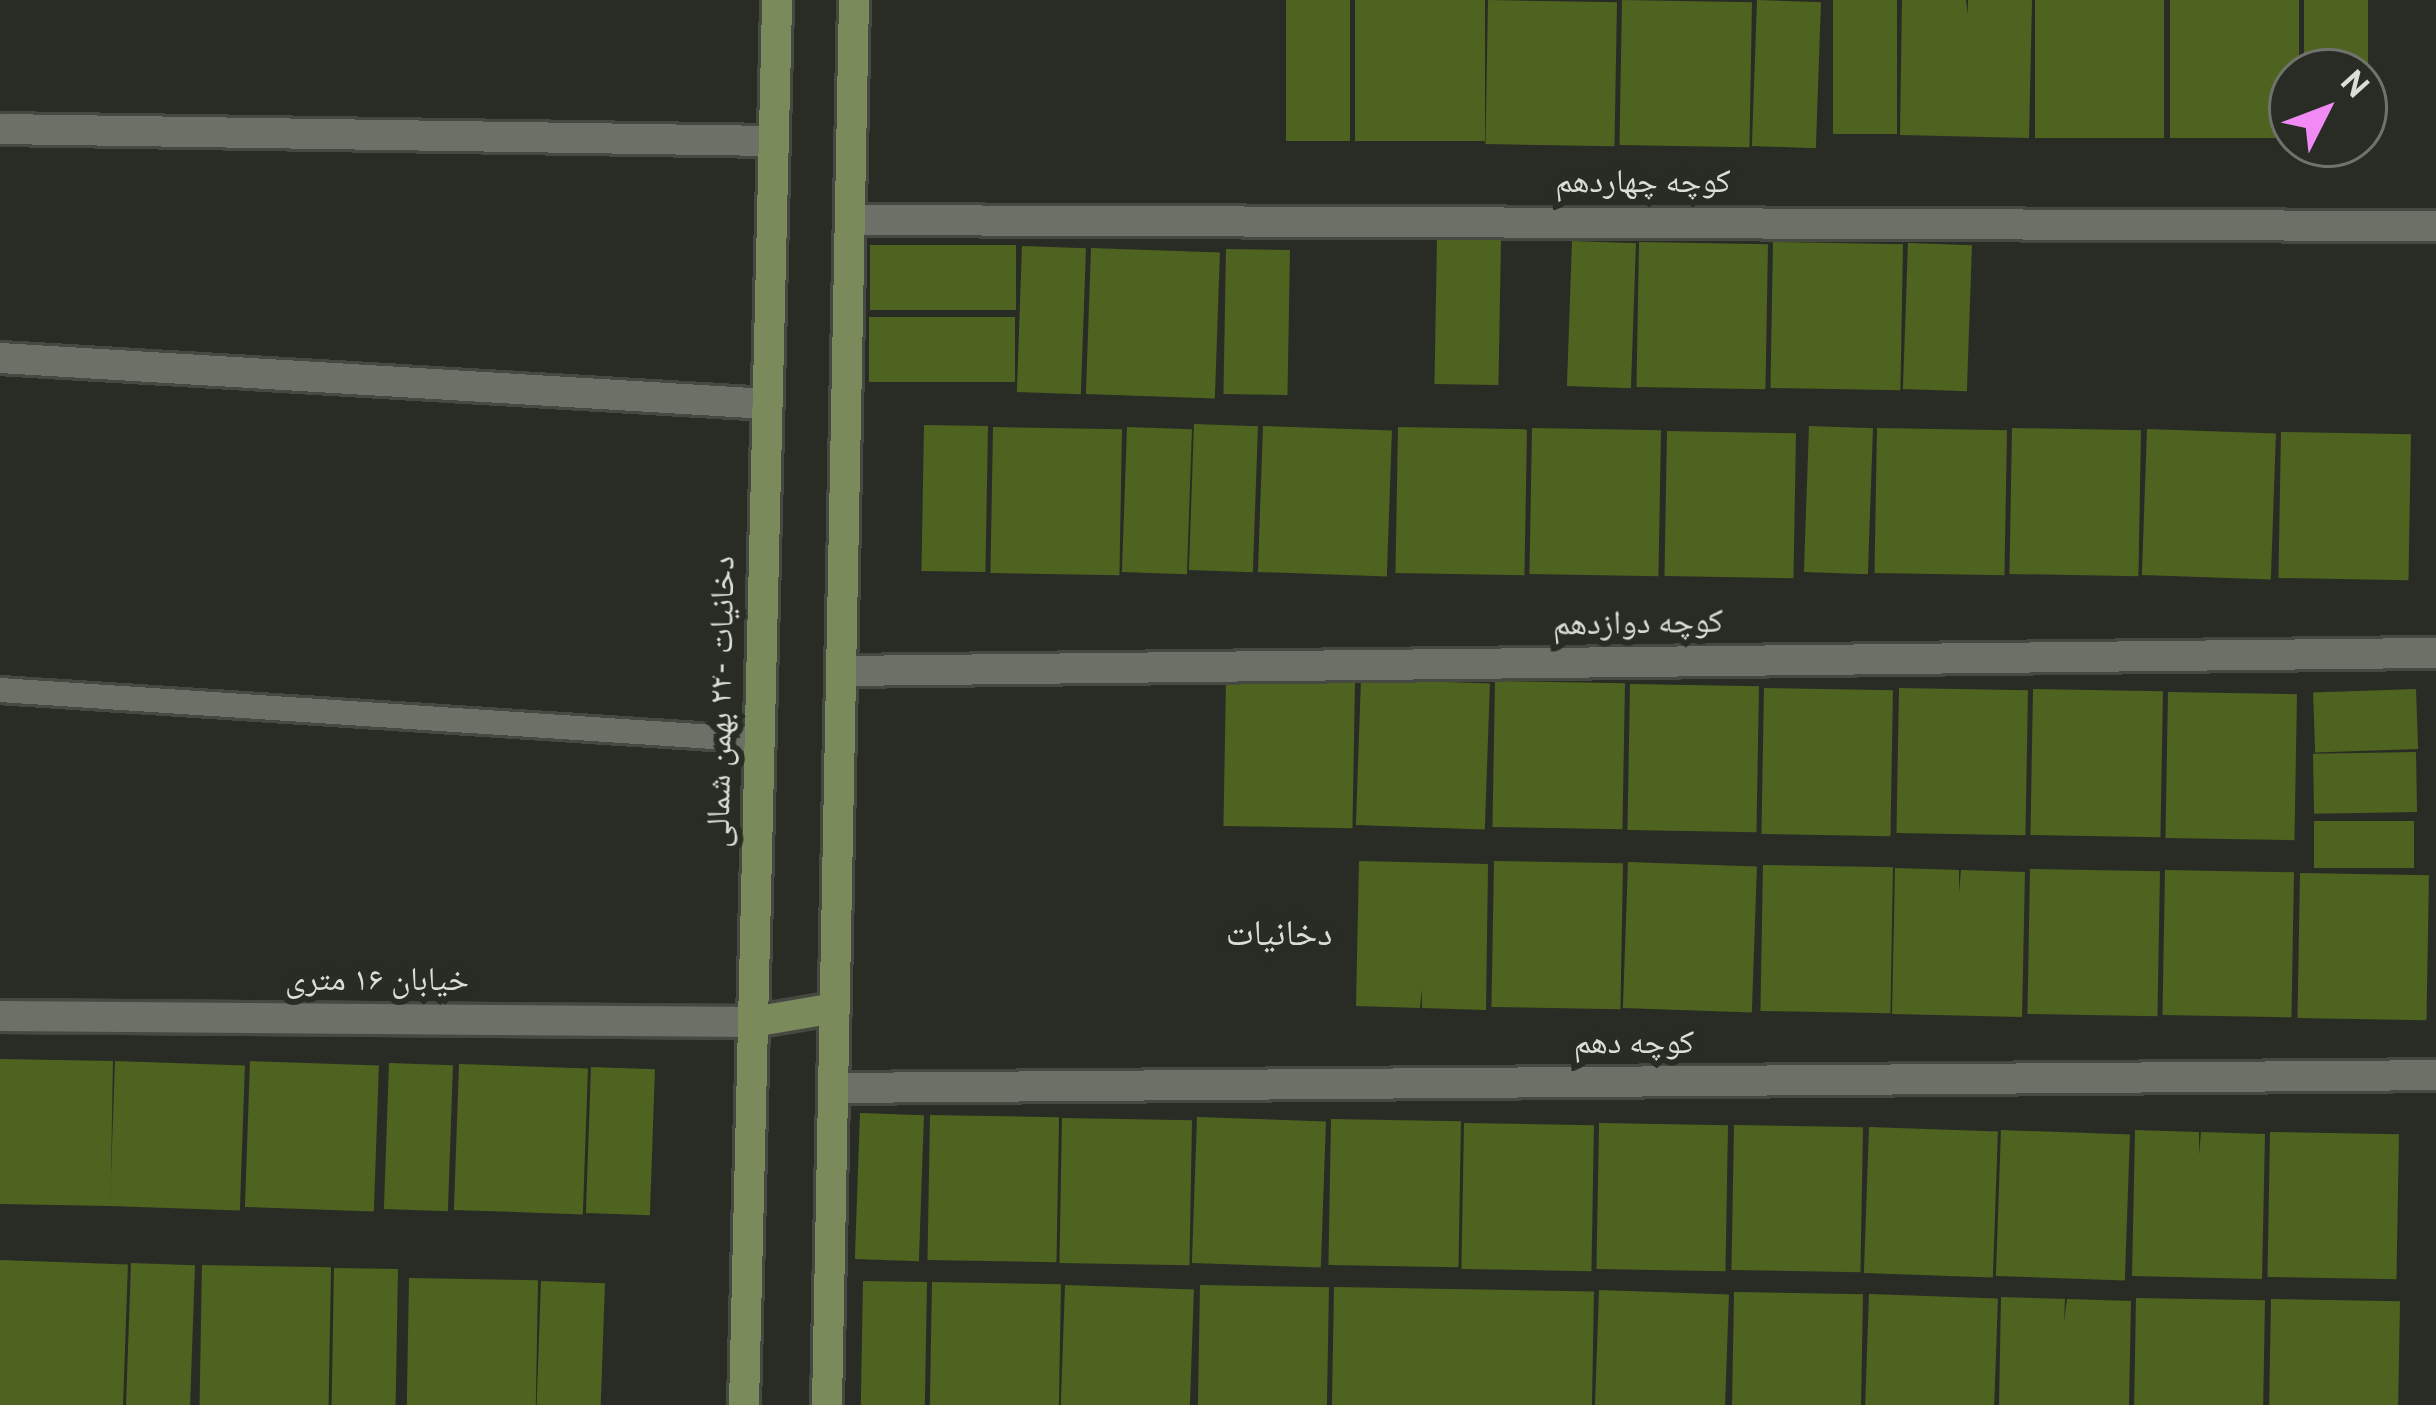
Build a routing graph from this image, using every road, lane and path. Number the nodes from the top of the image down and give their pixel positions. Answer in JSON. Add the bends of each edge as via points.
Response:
{"nodes":[{"id":1,"x":777,"y":0,"type":"edge"},
{"id":2,"x":854,"y":0,"type":"edge"},
{"id":3,"x":0,"y":129,"type":"edge"},
{"id":4,"x":774,"y":141,"type":"junction"},
{"id":5,"x":850,"y":220,"type":"junction"},
{"id":6,"x":2436,"y":226,"type":"edge"},
{"id":7,"x":0,"y":358,"type":"edge"},
{"id":8,"x":767,"y":404,"type":"junction"},
{"id":9,"x":2436,"y":653,"type":"edge"},
{"id":10,"x":841,"y":671,"type":"junction"},
{"id":11,"x":0,"y":690,"type":"edge"},
{"id":12,"x":759,"y":740,"type":"junction"},
{"id":13,"x":835,"y":1008,"type":"junction"},
{"id":14,"x":0,"y":1016,"type":"edge"},
{"id":15,"x":753,"y":1022,"type":"junction"},
{"id":16,"x":2436,"y":1075,"type":"edge"},
{"id":17,"x":833,"y":1088,"type":"junction"},
{"id":18,"x":744,"y":1405,"type":"edge"},
{"id":19,"x":826,"y":1405,"type":"edge"}],
"edges":[{"from":1,"to":4,"type":"street","name":"دخانیات -۲۲ بهمن شمالی"},
{"from":2,"to":5,"type":"street"},
{"from":3,"to":4,"type":"street"},
{"from":4,"to":8,"type":"street","name":"دخانیات -۲۲ بهمن شمالی"},
{"from":5,"to":6,"type":"street","name":"کوچه چهاردهم"},
{"from":5,"to":10,"type":"street"},
{"from":7,"to":8,"type":"street"},
{"from":8,"to":12,"type":"street","name":"دخانیات -۲۲ بهمن شمالی"},
{"from":9,"to":10,"type":"street","name":"کوچه دوازدهم"},
{"from":10,"to":13,"type":"street"},
{"from":11,"to":12,"type":"lane"},
{"from":12,"to":15,"type":"street","name":"دخانیات -۲۲ بهمن شمالی"},
{"from":13,"to":15,"type":"street"},
{"from":13,"to":17,"type":"street"},
{"from":14,"to":15,"type":"street","name":"خیابان ۱۶ متری"},
{"from":15,"to":18,"type":"street","name":"دخانیات -۲۲ بهمن شمالی"},
{"from":16,"to":17,"type":"street","name":"کوچه دهم"},
{"from":17,"to":19,"type":"street"}]}
